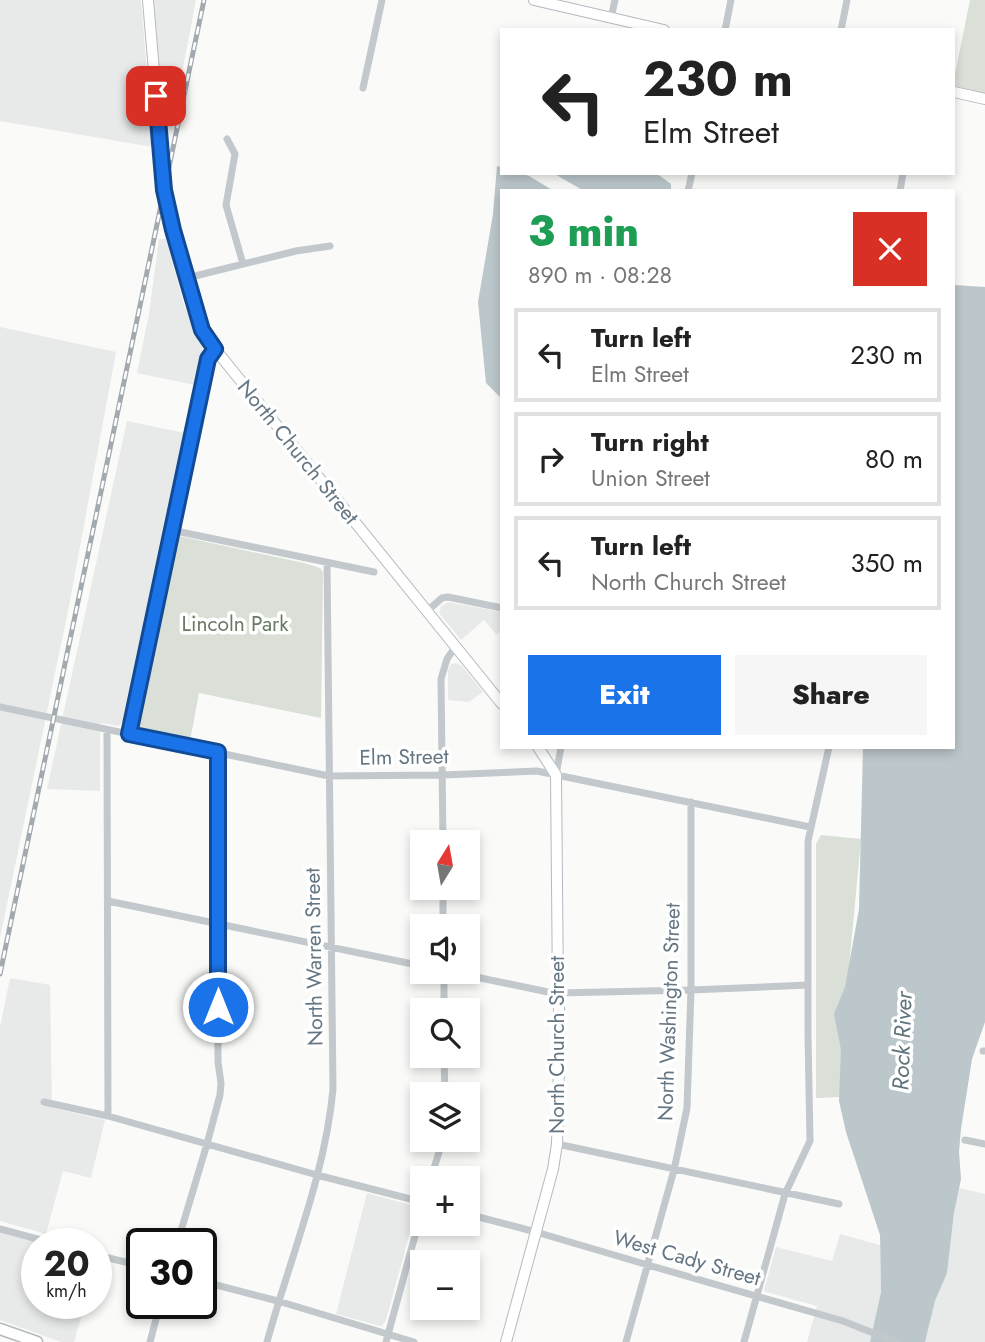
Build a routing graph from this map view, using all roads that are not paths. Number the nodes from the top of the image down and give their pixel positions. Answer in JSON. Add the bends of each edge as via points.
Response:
{"nodes":[{"id":1,"x":148,"y":0,"type":"edge"},
{"id":2,"x":382,"y":0,"type":"edge"},
{"id":3,"x":615,"y":0,"type":"edge"},
{"id":4,"x":731,"y":0,"type":"edge"},
{"id":5,"x":847,"y":0,"type":"edge"},
{"id":6,"x":541,"y":2,"type":"edge"},
{"id":7,"x":611,"y":18,"type":"junction"},
{"id":8,"x":655,"y":28,"type":"edge"},
{"id":9,"x":725,"y":28,"type":"edge"},
{"id":10,"x":841,"y":28,"type":"edge"},
{"id":11,"x":363,"y":88,"type":"dead end"},
{"id":12,"x":955,"y":92,"type":"edge"},
{"id":13,"x":985,"y":99,"type":"edge"},
{"id":14,"x":227,"y":139,"type":"dead end"},
{"id":15,"x":330,"y":246,"type":"dead end"},
{"id":16,"x":243,"y":264,"type":"junction"},
{"id":17,"x":187,"y":278,"type":"junction"},
{"id":18,"x":215,"y":349,"type":"junction"},
{"id":19,"x":171,"y":530,"type":"junction"},
{"id":20,"x":327,"y":563,"type":"junction"},
{"id":21,"x":374,"y":572,"type":"dead end"},
{"id":22,"x":500,"y":608,"type":"edge"},
{"id":23,"x":427,"y":611,"type":"junction"},
{"id":24,"x":455,"y":647,"type":"junction"},
{"id":25,"x":500,"y":702,"type":"edge"},
{"id":26,"x":0,"y":707,"type":"edge"},
{"id":27,"x":107,"y":730,"type":"junction"},
{"id":28,"x":129,"y":734,"type":"junction"},
{"id":29,"x":539,"y":749,"type":"edge"},
{"id":30,"x":561,"y":749,"type":"edge"},
{"id":31,"x":829,"y":749,"type":"edge"},
{"id":32,"x":218,"y":752,"type":"junction"},
{"id":33,"x":443,"y":775,"type":"junction"},
{"id":34,"x":556,"y":775,"type":"junction"},
{"id":35,"x":329,"y":776,"type":"junction"},
{"id":36,"x":691,"y":802,"type":"junction"},
{"id":37,"x":810,"y":827,"type":"junction"},
{"id":38,"x":443,"y":830,"type":"edge"},
{"id":39,"x":108,"y":901,"type":"junction"},
{"id":40,"x":218,"y":924,"type":"junction"},
{"id":41,"x":331,"y":947,"type":"junction"},
{"id":42,"x":410,"y":963,"type":"edge"},
{"id":43,"x":480,"y":978,"type":"edge"},
{"id":44,"x":808,"y":985,"type":"junction"},
{"id":45,"x":691,"y":990,"type":"junction"},
{"id":46,"x":558,"y":993,"type":"junction"},
{"id":47,"x":44,"y":1102,"type":"dead end"},
{"id":48,"x":108,"y":1116,"type":"junction"},
{"id":49,"x":965,"y":1140,"type":"dead end"},
{"id":50,"x":207,"y":1144,"type":"junction"},
{"id":51,"x":557,"y":1144,"type":"junction"},
{"id":52,"x":985,"y":1144,"type":"edge"},
{"id":53,"x":674,"y":1170,"type":"junction"},
{"id":54,"x":317,"y":1175,"type":"junction"},
{"id":55,"x":785,"y":1194,"type":"junction"},
{"id":56,"x":410,"y":1199,"type":"edge"},
{"id":57,"x":839,"y":1204,"type":"dead end"},
{"id":58,"x":480,"y":1217,"type":"edge"},
{"id":59,"x":182,"y":1228,"type":"edge"},
{"id":60,"x":0,"y":1229,"type":"edge"},
{"id":61,"x":536,"y":1232,"type":"junction"},
{"id":62,"x":21,"y":1235,"type":"edge"},
{"id":63,"x":415,"y":1236,"type":"edge"},
{"id":64,"x":648,"y":1265,"type":"junction"},
{"id":65,"x":217,"y":1285,"type":"edge"},
{"id":66,"x":757,"y":1295,"type":"junction"},
{"id":67,"x":278,"y":1301,"type":"junction"},
{"id":68,"x":156,"y":1319,"type":"edge"},
{"id":69,"x":0,"y":1329,"type":"edge"},
{"id":70,"x":387,"y":1338,"type":"edge"},
{"id":71,"x":37,"y":1342,"type":"edge"},
{"id":72,"x":150,"y":1342,"type":"edge"},
{"id":73,"x":267,"y":1342,"type":"edge"},
{"id":74,"x":414,"y":1342,"type":"edge"},
{"id":75,"x":506,"y":1342,"type":"edge"},
{"id":76,"x":626,"y":1342,"type":"edge"},
{"id":77,"x":744,"y":1342,"type":"edge"},
{"id":78,"x":896,"y":1342,"type":"edge"}],
"edges":[{"from":1,"to":17,"type":"main road","name":"North Church Street","via":[[164,190]]},
{"from":2,"to":11,"type":"street"},
{"from":3,"to":7,"type":"street"},
{"from":4,"to":9,"type":"street"},
{"from":5,"to":10,"type":"street"},
{"from":6,"to":7,"type":"main road"},
{"from":7,"to":8,"type":"main road"},
{"from":12,"to":13,"type":"main road"},
{"from":14,"to":16,"type":"street","via":[[235,154],[226,205]]},
{"from":15,"to":16,"type":"street"},
{"from":16,"to":17,"type":"street"},
{"from":17,"to":18,"type":"main road","name":"North Church Street","via":[[202,330]]},
{"from":18,"to":19,"type":"street","via":[[208,359]]},
{"from":18,"to":23,"type":"main road","name":"North Church Street"},
{"from":19,"to":20,"type":"street"},
{"from":19,"to":28,"type":"street"},
{"from":20,"to":21,"type":"street"},
{"from":20,"to":35,"type":"street","name":"North Warren Street"},
{"from":22,"to":23,"type":"street","via":[[448,597]]},
{"from":23,"to":24,"type":"main road","name":"North Church Street"},
{"from":24,"to":25,"type":"main road","name":"North Church Street"},
{"from":24,"to":33,"type":"street","via":[[441,678]]},
{"from":26,"to":27,"type":"street","name":"Elm Street"},
{"from":27,"to":28,"type":"street","name":"Elm Street"},
{"from":27,"to":39,"type":"street"},
{"from":28,"to":32,"type":"street","name":"Elm Street"},
{"from":29,"to":34,"type":"main road"},
{"from":30,"to":34,"type":"street"},
{"from":31,"to":37,"type":"street"},
{"from":32,"to":35,"type":"street","name":"Elm Street"},
{"from":32,"to":40,"type":"street"},
{"from":33,"to":34,"type":"street","name":"Elm Street","via":[[537,771]]},
{"from":33,"to":35,"type":"street","name":"Elm Street"},
{"from":33,"to":38,"type":"street"},
{"from":34,"to":36,"type":"street","name":"Elm Street"},
{"from":34,"to":46,"type":"main road","name":"North Church Street"},
{"from":35,"to":41,"type":"street","name":"North Warren Street"},
{"from":36,"to":37,"type":"street","name":"Elm Street"},
{"from":36,"to":45,"type":"street","name":"North Washington Street"},
{"from":37,"to":44,"type":"street"},
{"from":39,"to":40,"type":"street"},
{"from":39,"to":48,"type":"street"},
{"from":40,"to":41,"type":"street"},
{"from":40,"to":50,"type":"street","via":[[221,1083]]},
{"from":41,"to":42,"type":"street"},
{"from":41,"to":54,"type":"street","name":"North Warren Street","via":[[333,1089]]},
{"from":43,"to":46,"type":"street"},
{"from":44,"to":45,"type":"street"},
{"from":44,"to":55,"type":"street","via":[[810,1141]]},
{"from":45,"to":46,"type":"street"},
{"from":45,"to":53,"type":"street","name":"North Washington Street","via":[[687,1108]]},
{"from":46,"to":51,"type":"main road","name":"North Church Street"},
{"from":47,"to":48,"type":"street"},
{"from":48,"to":50,"type":"street"},
{"from":49,"to":52,"type":"street"},
{"from":50,"to":54,"type":"street"},
{"from":50,"to":59,"type":"street"},
{"from":51,"to":53,"type":"street"},
{"from":51,"to":61,"type":"main road","name":"North Church Street"},
{"from":53,"to":55,"type":"street"},
{"from":53,"to":64,"type":"street","name":"North Washington Street"},
{"from":54,"to":56,"type":"street"},
{"from":54,"to":67,"type":"street","name":"North Warren Street"},
{"from":55,"to":57,"type":"street"},
{"from":55,"to":66,"type":"street"},
{"from":58,"to":61,"type":"street","name":"West Cady Street"},
{"from":60,"to":62,"type":"street"},
{"from":61,"to":64,"type":"street","name":"West Cady Street"},
{"from":61,"to":75,"type":"main road","name":"North Church Street"},
{"from":63,"to":70,"type":"street"},
{"from":64,"to":66,"type":"street","name":"West Cady Street"},
{"from":64,"to":76,"type":"street","name":"North Washington Street"},
{"from":65,"to":67,"type":"street"},
{"from":66,"to":77,"type":"street"},
{"from":66,"to":78,"type":"street","name":"West Cady Street"},
{"from":67,"to":70,"type":"street"},
{"from":67,"to":73,"type":"street","name":"North Warren Street"},
{"from":68,"to":72,"type":"street"},
{"from":69,"to":71,"type":"main road"},
{"from":70,"to":74,"type":"street"}]}
